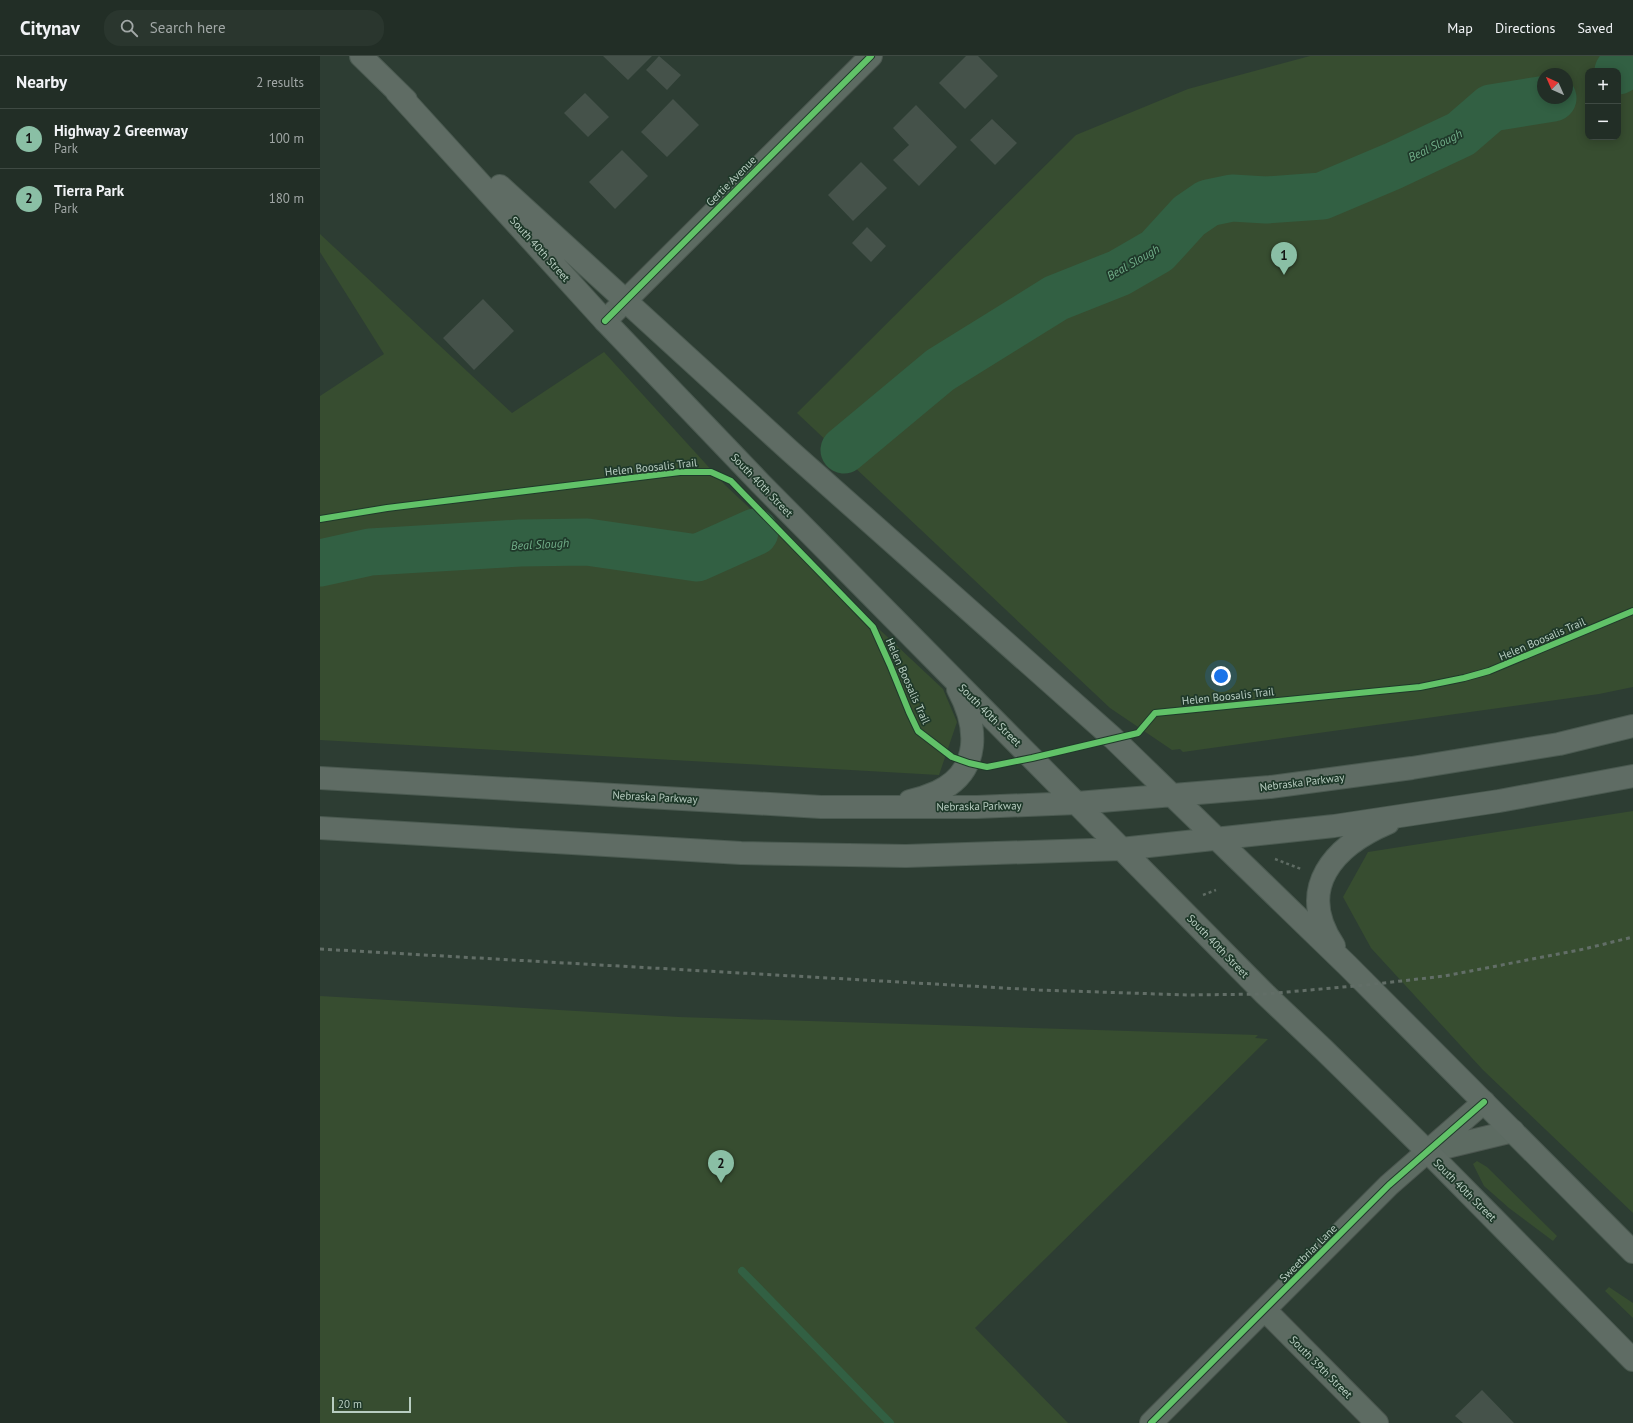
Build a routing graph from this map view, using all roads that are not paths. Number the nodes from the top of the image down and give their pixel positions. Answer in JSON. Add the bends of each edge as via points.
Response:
{"nodes":[{"id":1,"x":361,"y":56,"type":"edge"},
{"id":2,"x":871,"y":56,"type":"edge"},
{"id":3,"x":396,"y":91,"type":"junction"},
{"id":4,"x":625,"y":301,"type":"junction"},
{"id":5,"x":605,"y":321,"type":"junction"},
{"id":6,"x":951,"y":675,"type":"junction"},
{"id":7,"x":1633,"y":726,"type":"edge"},
{"id":8,"x":1633,"y":776,"type":"edge"},
{"id":9,"x":320,"y":778,"type":"edge"},
{"id":10,"x":1172,"y":795,"type":"junction"},
{"id":11,"x":1077,"y":803,"type":"junction"},
{"id":12,"x":892,"y":807,"type":"junction"},
{"id":13,"x":1413,"y":813,"type":"junction"},
{"id":14,"x":320,"y":828,"type":"edge"},
{"id":15,"x":1217,"y":838,"type":"junction"},
{"id":16,"x":1121,"y":849,"type":"junction"},
{"id":17,"x":1347,"y":966,"type":"junction"},
{"id":18,"x":1484,"y":1102,"type":"junction"},
{"id":19,"x":1513,"y":1131,"type":"junction"},
{"id":20,"x":1427,"y":1151,"type":"junction"},
{"id":21,"x":1633,"y":1252,"type":"edge"},
{"id":22,"x":1264,"y":1310,"type":"junction"},
{"id":23,"x":1633,"y":1360,"type":"edge"},
{"id":24,"x":1151,"y":1423,"type":"edge"},
{"id":25,"x":1377,"y":1423,"type":"edge"}],
"edges":[{"from":1,"to":3,"type":"main road","name":"South 40th Street"},
{"from":2,"to":4,"type":"street","name":"Gertie Avenue"},
{"from":3,"to":4,"type":"main road","name":"South 40th Street"},
{"from":3,"to":5,"type":"main road","name":"South 40th Street"},
{"from":4,"to":5,"type":"street","name":"Gertie Avenue"},
{"from":4,"to":10,"type":"main road","name":"South 40th Street","via":[[1079,707]]},
{"from":5,"to":6,"type":"main road","name":"South 40th Street","via":[[760,483]]},
{"from":6,"to":11,"type":"main road","name":"South 40th Street"},
{"from":6,"to":12,"type":"main road","via":[[966,703],[971,720],[973,737],[969,763],[951,783],[938,792]]},
{"from":7,"to":10,"type":"main road","name":"Nebraska Parkway","via":[[1559,744],[1412,768],[1270,787]]},
{"from":8,"to":13,"type":"main road"},
{"from":9,"to":12,"type":"main road","name":"Nebraska Parkway","via":[[821,807]]},
{"from":10,"to":11,"type":"main road","name":"Nebraska Parkway"},
{"from":10,"to":15,"type":"main road","name":"South 40th Street"},
{"from":11,"to":12,"type":"main road","name":"Nebraska Parkway"},
{"from":11,"to":16,"type":"main road","name":"South 40th Street"},
{"from":13,"to":15,"type":"main road","via":[[1334,826]]},
{"from":13,"to":17,"type":"main road","via":[[1384,825],[1352,843],[1341,851],[1326,871],[1318,898],[1320,912],[1330,940]]},
{"from":14,"to":16,"type":"main road","via":[[741,853],[906,856]]},
{"from":15,"to":16,"type":"main road"},
{"from":15,"to":17,"type":"main road","name":"South 40th Street"},
{"from":16,"to":20,"type":"main road","name":"South 40th Street","via":[[1265,994]]},
{"from":17,"to":18,"type":"main road","name":"South 40th Street"},
{"from":18,"to":19,"type":"main road","name":"South 40th Street"},
{"from":18,"to":20,"type":"street","name":"Sweetbriar Lane"},
{"from":19,"to":20,"type":"street","name":"Sweetbriar Lane"},
{"from":19,"to":21,"type":"main road","name":"South 40th Street"},
{"from":20,"to":22,"type":"street","name":"Sweetbriar Lane","via":[[1389,1185]]},
{"from":20,"to":23,"type":"main road","name":"South 40th Street"},
{"from":22,"to":24,"type":"street","name":"Sweetbriar Lane"},
{"from":22,"to":25,"type":"street","name":"South 39th Street"}]}
